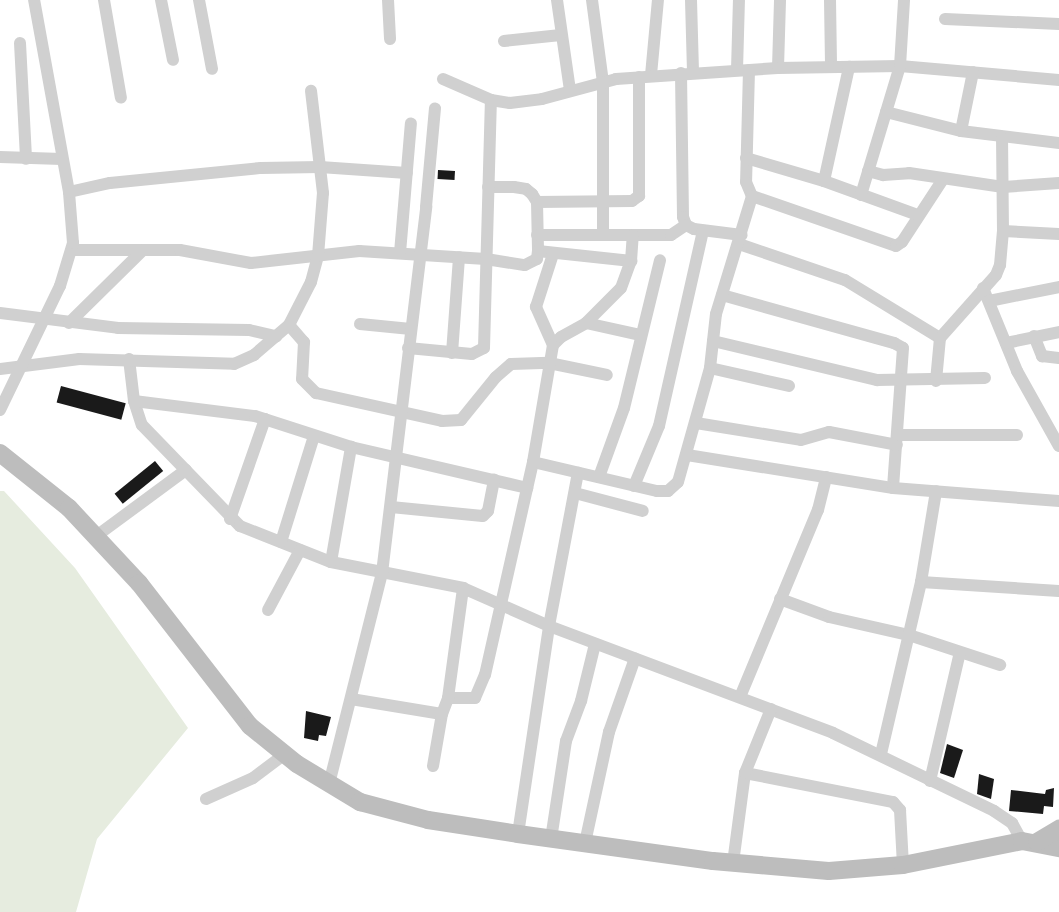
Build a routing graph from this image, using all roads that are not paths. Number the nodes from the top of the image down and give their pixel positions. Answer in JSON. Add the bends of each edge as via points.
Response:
{"nodes":[{"id":1,"x":34,"y":0,"type":"edge"},
{"id":2,"x":104,"y":0,"type":"edge"},
{"id":3,"x":161,"y":0,"type":"edge"},
{"id":4,"x":199,"y":0,"type":"edge"},
{"id":5,"x":388,"y":0,"type":"edge"},
{"id":6,"x":558,"y":0,"type":"edge"},
{"id":7,"x":592,"y":0,"type":"edge"},
{"id":8,"x":658,"y":0,"type":"edge"},
{"id":9,"x":691,"y":0,"type":"edge"},
{"id":10,"x":739,"y":0,"type":"edge"},
{"id":11,"x":780,"y":0,"type":"edge"},
{"id":12,"x":830,"y":0,"type":"edge"},
{"id":13,"x":904,"y":0,"type":"edge"},
{"id":14,"x":945,"y":19,"type":"dead end"},
{"id":15,"x":1059,"y":24,"type":"edge"},
{"id":16,"x":561,"y":35,"type":"junction"},
{"id":17,"x":390,"y":39,"type":"dead end"},
{"id":18,"x":504,"y":41,"type":"dead end"},
{"id":19,"x":20,"y":43,"type":"dead end"},
{"id":20,"x":172,"y":60,"type":"dead end"},
{"id":21,"x":831,"y":66,"type":"junction"},
{"id":22,"x":900,"y":66,"type":"junction"},
{"id":23,"x":849,"y":67,"type":"junction"},
{"id":24,"x":778,"y":68,"type":"junction"},
{"id":25,"x":212,"y":69,"type":"dead end"},
{"id":26,"x":743,"y":70,"type":"junction"},
{"id":27,"x":973,"y":72,"type":"junction"},
{"id":28,"x":687,"y":73,"type":"junction"},
{"id":29,"x":645,"y":76,"type":"junction"},
{"id":30,"x":443,"y":79,"type":"dead end"},
{"id":31,"x":1059,"y":80,"type":"edge"},
{"id":32,"x":602,"y":82,"type":"junction"},
{"id":33,"x":570,"y":90,"type":"junction"},
{"id":34,"x":311,"y":91,"type":"dead end"},
{"id":35,"x":121,"y":98,"type":"dead end"},
{"id":36,"x":491,"y":100,"type":"junction"},
{"id":37,"x":435,"y":108,"type":"dead end"},
{"id":38,"x":886,"y":112,"type":"junction"},
{"id":39,"x":412,"y":123,"type":"dead end"},
{"id":40,"x":961,"y":131,"type":"junction"},
{"id":41,"x":1002,"y":138,"type":"junction"},
{"id":42,"x":1059,"y":143,"type":"edge"},
{"id":43,"x":0,"y":157,"type":"edge"},
{"id":44,"x":62,"y":158,"type":"junction"},
{"id":45,"x":746,"y":158,"type":"junction"},
{"id":46,"x":26,"y":159,"type":"junction"},
{"id":47,"x":320,"y":167,"type":"junction"},
{"id":48,"x":868,"y":171,"type":"junction"},
{"id":49,"x":407,"y":173,"type":"junction"},
{"id":50,"x":942,"y":179,"type":"junction"},
{"id":51,"x":824,"y":181,"type":"junction"},
{"id":52,"x":1059,"y":183,"type":"edge"},
{"id":53,"x":1003,"y":187,"type":"junction"},
{"id":54,"x":488,"y":188,"type":"junction"},
{"id":55,"x":69,"y":192,"type":"junction"},
{"id":56,"x":861,"y":195,"type":"junction"},
{"id":57,"x":752,"y":196,"type":"junction"},
{"id":58,"x":603,"y":201,"type":"junction"},
{"id":59,"x":537,"y":202,"type":"junction"},
{"id":60,"x":918,"y":215,"type":"junction"},
{"id":61,"x":686,"y":225,"type":"junction"},
{"id":62,"x":703,"y":231,"type":"junction"},
{"id":63,"x":1003,"y":231,"type":"junction"},
{"id":64,"x":1059,"y":234,"type":"edge"},
{"id":65,"x":537,"y":235,"type":"junction"},
{"id":66,"x":603,"y":235,"type":"junction"},
{"id":67,"x":633,"y":235,"type":"junction"},
{"id":68,"x":741,"y":240,"type":"junction"},
{"id":69,"x":72,"y":250,"type":"junction"},
{"id":70,"x":143,"y":250,"type":"junction"},
{"id":71,"x":538,"y":251,"type":"junction"},
{"id":72,"x":400,"y":253,"type":"junction"},
{"id":73,"x":553,"y":254,"type":"junction"},
{"id":74,"x":420,"y":255,"type":"junction"},
{"id":75,"x":318,"y":256,"type":"junction"},
{"id":76,"x":459,"y":257,"type":"junction"},
{"id":77,"x":486,"y":259,"type":"junction"},
{"id":78,"x":660,"y":260,"type":"dead end"},
{"id":79,"x":632,"y":261,"type":"junction"},
{"id":80,"x":1059,"y":287,"type":"edge"},
{"id":81,"x":983,"y":288,"type":"junction"},
{"id":82,"x":722,"y":295,"type":"junction"},
{"id":83,"x":989,"y":301,"type":"junction"},
{"id":84,"x":0,"y":313,"type":"edge"},
{"id":85,"x":43,"y":321,"type":"junction"},
{"id":86,"x":69,"y":323,"type":"junction"},
{"id":87,"x":586,"y":323,"type":"junction"},
{"id":88,"x":360,"y":324,"type":"dead end"},
{"id":89,"x":289,"y":325,"type":"junction"},
{"id":90,"x":411,"y":329,"type":"junction"},
{"id":91,"x":1059,"y":332,"type":"edge"},
{"id":92,"x":640,"y":335,"type":"junction"},
{"id":93,"x":276,"y":336,"type":"junction"},
{"id":94,"x":1034,"y":336,"type":"junction"},
{"id":95,"x":940,"y":338,"type":"junction"},
{"id":96,"x":713,"y":341,"type":"junction"},
{"id":97,"x":1006,"y":343,"type":"junction"},
{"id":98,"x":553,"y":345,"type":"junction"},
{"id":99,"x":408,"y":348,"type":"junction"},
{"id":100,"x":452,"y":352,"type":"junction"},
{"id":101,"x":1059,"y":358,"type":"edge"},
{"id":102,"x":129,"y":359,"type":"junction"},
{"id":103,"x":549,"y":363,"type":"junction"},
{"id":104,"x":20,"y":366,"type":"junction"},
{"id":105,"x":710,"y":368,"type":"junction"},
{"id":106,"x":0,"y":369,"type":"edge"},
{"id":107,"x":607,"y":375,"type":"dead end"},
{"id":108,"x":985,"y":378,"type":"dead end"},
{"id":109,"x":936,"y":381,"type":"junction"},
{"id":110,"x":901,"y":382,"type":"junction"},
{"id":111,"x":789,"y":386,"type":"dead end"},
{"id":112,"x":134,"y":401,"type":"junction"},
{"id":113,"x":0,"y":410,"type":"edge"},
{"id":114,"x":400,"y":412,"type":"junction"},
{"id":115,"x":265,"y":419,"type":"junction"},
{"id":116,"x":696,"y":423,"type":"junction"},
{"id":117,"x":1017,"y":435,"type":"dead end"},
{"id":118,"x":314,"y":436,"type":"junction"},
{"id":119,"x":897,"y":440,"type":"junction"},
{"id":120,"x":1059,"y":446,"type":"edge"},
{"id":121,"x":351,"y":447,"type":"junction"},
{"id":122,"x":0,"y":453,"type":"edge"},
{"id":123,"x":687,"y":456,"type":"junction"},
{"id":124,"x":397,"y":458,"type":"junction"},
{"id":125,"x":534,"y":462,"type":"junction"},
{"id":126,"x":186,"y":470,"type":"junction"},
{"id":127,"x":578,"y":473,"type":"junction"},
{"id":128,"x":599,"y":477,"type":"junction"},
{"id":129,"x":826,"y":477,"type":"junction"},
{"id":130,"x":494,"y":480,"type":"junction"},
{"id":131,"x":634,"y":486,"type":"junction"},
{"id":132,"x":527,"y":488,"type":"junction"},
{"id":133,"x":893,"y":488,"type":"junction"},
{"id":134,"x":936,"y":491,"type":"junction"},
{"id":135,"x":575,"y":493,"type":"junction"},
{"id":136,"x":1059,"y":501,"type":"edge"},
{"id":137,"x":391,"y":507,"type":"junction"},
{"id":138,"x":643,"y":511,"type":"dead end"},
{"id":139,"x":230,"y":519,"type":"junction"},
{"id":140,"x":94,"y":537,"type":"junction"},
{"id":141,"x":281,"y":542,"type":"junction"},
{"id":142,"x":300,"y":550,"type":"junction"},
{"id":143,"x":331,"y":562,"type":"junction"},
{"id":144,"x":382,"y":573,"type":"junction"},
{"id":145,"x":921,"y":582,"type":"junction"},
{"id":146,"x":463,"y":588,"type":"junction"},
{"id":147,"x":1059,"y":591,"type":"edge"},
{"id":148,"x":780,"y":600,"type":"junction"},
{"id":149,"x":500,"y":604,"type":"junction"},
{"id":150,"x":268,"y":610,"type":"dead end"},
{"id":151,"x":549,"y":626,"type":"junction"},
{"id":152,"x":909,"y":635,"type":"junction"},
{"id":153,"x":594,"y":644,"type":"junction"},
{"id":154,"x":960,"y":652,"type":"junction"},
{"id":155,"x":636,"y":658,"type":"junction"},
{"id":156,"x":1000,"y":665,"type":"dead end"},
{"id":157,"x":740,"y":697,"type":"junction"},
{"id":158,"x":448,"y":698,"type":"junction"},
{"id":159,"x":351,"y":699,"type":"junction"},
{"id":160,"x":771,"y":709,"type":"junction"},
{"id":161,"x":442,"y":714,"type":"junction"},
{"id":162,"x":284,"y":754,"type":"junction"},
{"id":163,"x":881,"y":754,"type":"junction"},
{"id":164,"x":434,"y":766,"type":"dead end"},
{"id":165,"x":745,"y":773,"type":"junction"},
{"id":166,"x":930,"y":781,"type":"junction"},
{"id":167,"x":329,"y":784,"type":"junction"},
{"id":168,"x":206,"y":799,"type":"dead end"},
{"id":169,"x":1059,"y":829,"type":"edge"},
{"id":170,"x":518,"y":834,"type":"junction"},
{"id":171,"x":551,"y":839,"type":"junction"},
{"id":172,"x":1029,"y":841,"type":"junction"},
{"id":173,"x":585,"y":843,"type":"junction"},
{"id":174,"x":1059,"y":848,"type":"edge"},
{"id":175,"x":733,"y":863,"type":"junction"},
{"id":176,"x":903,"y":866,"type":"junction"}],
"edges":[{"from":1,"to":44,"type":"street"},
{"from":2,"to":35,"type":"street"},
{"from":3,"to":20,"type":"street"},
{"from":4,"to":25,"type":"street"},
{"from":5,"to":17,"type":"street"},
{"from":6,"to":16,"type":"street"},
{"from":7,"to":32,"type":"street"},
{"from":8,"to":29,"type":"street"},
{"from":9,"to":28,"type":"street"},
{"from":10,"to":26,"type":"street"},
{"from":11,"to":24,"type":"street"},
{"from":12,"to":21,"type":"street"},
{"from":13,"to":22,"type":"street"},
{"from":14,"to":15,"type":"street"},
{"from":16,"to":18,"type":"street"},
{"from":16,"to":33,"type":"street"},
{"from":19,"to":46,"type":"street"},
{"from":21,"to":23,"type":"street"},
{"from":21,"to":24,"type":"street"},
{"from":22,"to":23,"type":"street"},
{"from":22,"to":27,"type":"street"},
{"from":22,"to":38,"type":"street"},
{"from":23,"to":51,"type":"street"},
{"from":24,"to":26,"type":"street"},
{"from":26,"to":28,"type":"street"},
{"from":26,"to":45,"type":"street"},
{"from":27,"to":31,"type":"street"},
{"from":27,"to":40,"type":"street"},
{"from":28,"to":29,"type":"street"},
{"from":28,"to":61,"type":"street","via":[[682,209]]},
{"from":29,"to":32,"type":"street"},
{"from":29,"to":58,"type":"street","via":[[639,196],[632,201]]},
{"from":30,"to":36,"type":"street"},
{"from":32,"to":33,"type":"street"},
{"from":32,"to":58,"type":"street"},
{"from":33,"to":36,"type":"street","via":[[526,102]]},
{"from":34,"to":47,"type":"street"},
{"from":36,"to":54,"type":"street"},
{"from":37,"to":74,"type":"street"},
{"from":38,"to":40,"type":"street"},
{"from":38,"to":48,"type":"street"},
{"from":39,"to":49,"type":"street"},
{"from":40,"to":41,"type":"street"},
{"from":41,"to":42,"type":"street"},
{"from":41,"to":53,"type":"street"},
{"from":43,"to":46,"type":"street"},
{"from":44,"to":46,"type":"street"},
{"from":44,"to":55,"type":"street"},
{"from":45,"to":51,"type":"street"},
{"from":45,"to":57,"type":"street","via":[[746,182]]},
{"from":47,"to":49,"type":"street"},
{"from":47,"to":55,"type":"street","via":[[206,172],[110,183]]},
{"from":47,"to":75,"type":"street","via":[[323,193]]},
{"from":48,"to":50,"type":"street"},
{"from":48,"to":56,"type":"street"},
{"from":49,"to":72,"type":"street"},
{"from":50,"to":53,"type":"street"},
{"from":50,"to":60,"type":"street"},
{"from":51,"to":56,"type":"street"},
{"from":52,"to":53,"type":"street"},
{"from":53,"to":63,"type":"street"},
{"from":54,"to":59,"type":"street","via":[[526,188]]},
{"from":54,"to":77,"type":"street"},
{"from":55,"to":69,"type":"street"},
{"from":56,"to":60,"type":"street"},
{"from":57,"to":60,"type":"street","via":[[888,246],[902,242]]},
{"from":57,"to":68,"type":"street"},
{"from":58,"to":59,"type":"street"},
{"from":58,"to":66,"type":"street"},
{"from":59,"to":65,"type":"street"},
{"from":61,"to":62,"type":"street"},
{"from":61,"to":67,"type":"street","via":[[671,235]]},
{"from":62,"to":68,"type":"street"},
{"from":62,"to":131,"type":"street","via":[[659,426]]},
{"from":63,"to":64,"type":"street"},
{"from":63,"to":81,"type":"street","via":[[1000,265],[996,275]]},
{"from":65,"to":66,"type":"street"},
{"from":65,"to":71,"type":"street"},
{"from":66,"to":67,"type":"street"},
{"from":67,"to":79,"type":"street"},
{"from":68,"to":82,"type":"street"},
{"from":68,"to":95,"type":"street","via":[[845,280]]},
{"from":69,"to":70,"type":"street"},
{"from":69,"to":85,"type":"street"},
{"from":70,"to":75,"type":"street","via":[[201,252],[242,263]]},
{"from":70,"to":86,"type":"street"},
{"from":71,"to":73,"type":"street"},
{"from":71,"to":77,"type":"street","via":[[537,259],[525,265]]},
{"from":72,"to":74,"type":"street"},
{"from":72,"to":75,"type":"street","via":[[359,250]]},
{"from":73,"to":79,"type":"street"},
{"from":73,"to":98,"type":"street","via":[[536,308]]},
{"from":74,"to":76,"type":"street"},
{"from":74,"to":90,"type":"street"},
{"from":75,"to":89,"type":"street","via":[[311,282]]},
{"from":76,"to":77,"type":"street"},
{"from":76,"to":100,"type":"street"},
{"from":77,"to":100,"type":"street","via":[[484,348],[472,354]]},
{"from":78,"to":92,"type":"street"},
{"from":79,"to":87,"type":"street","via":[[621,288]]},
{"from":80,"to":83,"type":"street"},
{"from":81,"to":83,"type":"street"},
{"from":81,"to":95,"type":"street"},
{"from":82,"to":96,"type":"street"},
{"from":82,"to":110,"type":"street","via":[[894,343],[902,348]]},
{"from":83,"to":97,"type":"street"},
{"from":84,"to":85,"type":"street"},
{"from":85,"to":86,"type":"street"},
{"from":85,"to":104,"type":"street"},
{"from":86,"to":93,"type":"street","via":[[167,330],[248,330]]},
{"from":87,"to":92,"type":"street"},
{"from":87,"to":98,"type":"street","via":[[560,337]]},
{"from":88,"to":90,"type":"street"},
{"from":89,"to":93,"type":"street"},
{"from":89,"to":114,"type":"street","via":[[304,342],[302,380],[316,393]]},
{"from":90,"to":99,"type":"street"},
{"from":91,"to":94,"type":"street"},
{"from":92,"to":128,"type":"street","via":[[624,408]]},
{"from":93,"to":102,"type":"street","via":[[254,355],[234,364],[176,364]]},
{"from":94,"to":97,"type":"street"},
{"from":94,"to":101,"type":"street","via":[[1042,356]]},
{"from":95,"to":109,"type":"street"},
{"from":96,"to":105,"type":"street"},
{"from":96,"to":110,"type":"street","via":[[857,376]]},
{"from":97,"to":120,"type":"street","via":[[1017,371]]},
{"from":98,"to":103,"type":"street"},
{"from":99,"to":100,"type":"street"},
{"from":99,"to":114,"type":"street"},
{"from":102,"to":104,"type":"street","via":[[79,359]]},
{"from":102,"to":112,"type":"street"},
{"from":103,"to":107,"type":"street"},
{"from":103,"to":114,"type":"street","via":[[511,364],[496,377],[461,420],[442,421]]},
{"from":103,"to":125,"type":"street"},
{"from":104,"to":106,"type":"street"},
{"from":104,"to":113,"type":"street"},
{"from":105,"to":111,"type":"street"},
{"from":105,"to":116,"type":"street"},
{"from":108,"to":109,"type":"street"},
{"from":109,"to":110,"type":"street"},
{"from":110,"to":119,"type":"street"},
{"from":112,"to":115,"type":"street","via":[[218,409]]},
{"from":112,"to":126,"type":"street","via":[[142,425]]},
{"from":114,"to":124,"type":"street"},
{"from":115,"to":118,"type":"street"},
{"from":115,"to":139,"type":"street"},
{"from":116,"to":119,"type":"street","via":[[801,440],[829,432]]},
{"from":116,"to":123,"type":"street"},
{"from":117,"to":119,"type":"street"},
{"from":118,"to":121,"type":"street"},
{"from":118,"to":141,"type":"street"},
{"from":119,"to":133,"type":"street"},
{"from":121,"to":124,"type":"street"},
{"from":121,"to":143,"type":"street"},
{"from":122,"to":140,"type":"main road","via":[[69,508]]},
{"from":123,"to":129,"type":"street"},
{"from":123,"to":131,"type":"street","via":[[678,482],[668,491]]},
{"from":124,"to":130,"type":"street"},
{"from":124,"to":137,"type":"street"},
{"from":125,"to":127,"type":"street"},
{"from":125,"to":132,"type":"street"},
{"from":126,"to":139,"type":"street"},
{"from":126,"to":140,"type":"street"},
{"from":127,"to":128,"type":"street"},
{"from":127,"to":135,"type":"street"},
{"from":128,"to":131,"type":"street"},
{"from":129,"to":133,"type":"street"},
{"from":129,"to":148,"type":"street","via":[[818,510]]},
{"from":130,"to":132,"type":"street"},
{"from":130,"to":137,"type":"street","via":[[488,511],[483,516]]},
{"from":132,"to":149,"type":"street"},
{"from":133,"to":134,"type":"street"},
{"from":134,"to":136,"type":"street"},
{"from":134,"to":145,"type":"street"},
{"from":135,"to":138,"type":"street"},
{"from":135,"to":151,"type":"street"},
{"from":137,"to":144,"type":"street"},
{"from":139,"to":141,"type":"street"},
{"from":140,"to":162,"type":"main road","via":[[139,583],[231,706]]},
{"from":141,"to":142,"type":"street"},
{"from":142,"to":143,"type":"street"},
{"from":142,"to":150,"type":"street"},
{"from":143,"to":144,"type":"street"},
{"from":144,"to":146,"type":"street","via":[[427,578]]},
{"from":144,"to":159,"type":"street"},
{"from":145,"to":147,"type":"street"},
{"from":145,"to":152,"type":"street"},
{"from":146,"to":149,"type":"street"},
{"from":146,"to":158,"type":"street"},
{"from":148,"to":152,"type":"street","via":[[829,617]]},
{"from":148,"to":157,"type":"street"},
{"from":149,"to":151,"type":"street"},
{"from":149,"to":158,"type":"street","via":[[480,690],[475,698]]},
{"from":151,"to":153,"type":"street"},
{"from":151,"to":170,"type":"street"},
{"from":152,"to":154,"type":"street"},
{"from":152,"to":163,"type":"street"},
{"from":153,"to":155,"type":"street"},
{"from":153,"to":171,"type":"street","via":[[581,701],[566,741]]},
{"from":154,"to":156,"type":"street"},
{"from":154,"to":166,"type":"street"},
{"from":155,"to":157,"type":"street"},
{"from":155,"to":173,"type":"street","via":[[609,732]]},
{"from":157,"to":160,"type":"street"},
{"from":158,"to":161,"type":"street"},
{"from":159,"to":161,"type":"street"},
{"from":159,"to":167,"type":"street"},
{"from":160,"to":163,"type":"street"},
{"from":160,"to":165,"type":"street"},
{"from":161,"to":164,"type":"street"},
{"from":162,"to":167,"type":"main road"},
{"from":162,"to":168,"type":"street","via":[[253,778]]},
{"from":163,"to":166,"type":"street"},
{"from":165,"to":175,"type":"street"},
{"from":165,"to":176,"type":"street","via":[[893,802],[900,810]]},
{"from":166,"to":172,"type":"street","via":[[1006,818]]},
{"from":167,"to":170,"type":"main road","via":[[360,802],[428,820]]},
{"from":169,"to":172,"type":"main road"},
{"from":170,"to":171,"type":"main road"},
{"from":171,"to":173,"type":"main road"},
{"from":172,"to":174,"type":"main road"},
{"from":172,"to":176,"type":"main road"},
{"from":173,"to":175,"type":"main road"},
{"from":175,"to":176,"type":"main road","via":[[829,871]]}]}
